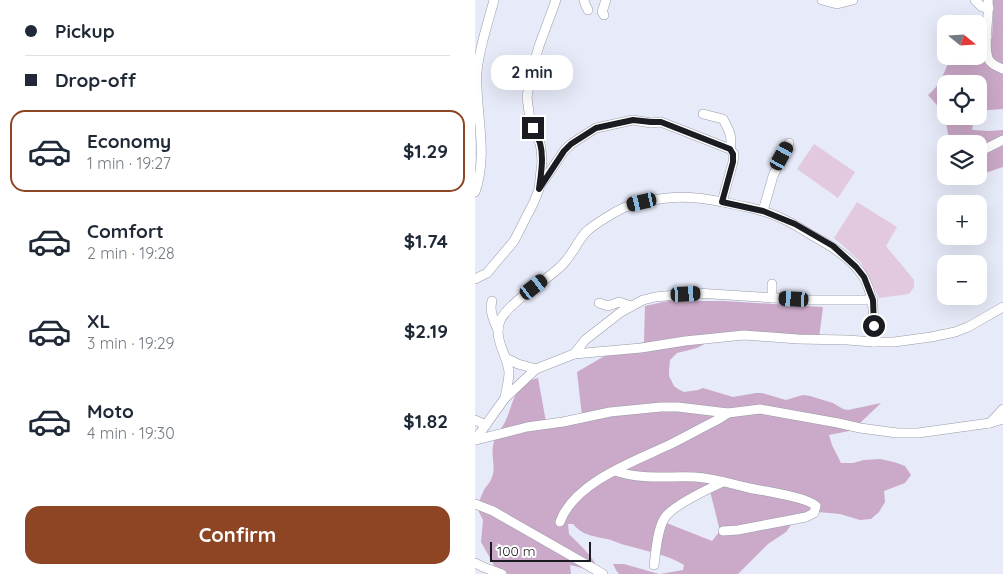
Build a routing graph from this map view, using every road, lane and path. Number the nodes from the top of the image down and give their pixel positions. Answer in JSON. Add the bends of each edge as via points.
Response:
{"nodes":[{"id":1,"x":494,"y":0,"type":"edge"},
{"id":2,"x":556,"y":0,"type":"edge"},
{"id":3,"x":584,"y":0,"type":"edge"},
{"id":4,"x":606,"y":0,"type":"edge"},
{"id":5,"x":822,"y":0,"type":"edge"},
{"id":6,"x":853,"y":0,"type":"edge"},
{"id":7,"x":975,"y":0,"type":"edge"},
{"id":8,"x":988,"y":4,"type":"edge"},
{"id":9,"x":588,"y":10,"type":"dead end"},
{"id":10,"x":604,"y":15,"type":"dead end"},
{"id":11,"x":1003,"y":68,"type":"edge"},
{"id":12,"x":703,"y":114,"type":"dead end"},
{"id":13,"x":1003,"y":140,"type":"edge"},
{"id":14,"x":789,"y":143,"type":"dead end"},
{"id":15,"x":987,"y":148,"type":"edge"},
{"id":16,"x":730,"y":149,"type":"junction"},
{"id":17,"x":539,"y":189,"type":"junction"},
{"id":18,"x":475,"y":192,"type":"edge"},
{"id":19,"x":722,"y":202,"type":"junction"},
{"id":20,"x":763,"y":211,"type":"junction"},
{"id":21,"x":475,"y":279,"type":"edge"},
{"id":22,"x":772,"y":284,"type":"dead end"},
{"id":23,"x":773,"y":298,"type":"junction"},
{"id":24,"x":873,"y":300,"type":"junction"},
{"id":25,"x":492,"y":301,"type":"dead end"},
{"id":26,"x":599,"y":303,"type":"dead end"},
{"id":27,"x":631,"y":306,"type":"junction"},
{"id":28,"x":1003,"y":307,"type":"edge"},
{"id":29,"x":498,"y":330,"type":"junction"},
{"id":30,"x":874,"y":342,"type":"junction"},
{"id":31,"x":574,"y":354,"type":"junction"},
{"id":32,"x":506,"y":358,"type":"junction"},
{"id":33,"x":536,"y":370,"type":"junction"},
{"id":34,"x":505,"y":398,"type":"junction"},
{"id":35,"x":1003,"y":409,"type":"edge"},
{"id":36,"x":728,"y":413,"type":"junction"},
{"id":37,"x":1003,"y":419,"type":"edge"},
{"id":38,"x":475,"y":420,"type":"edge"},
{"id":39,"x":990,"y":423,"type":"junction"},
{"id":40,"x":486,"y":425,"type":"junction"},
{"id":41,"x":475,"y":440,"type":"edge"},
{"id":42,"x":615,"y":471,"type":"junction"},
{"id":43,"x":723,"y":482,"type":"junction"},
{"id":44,"x":475,"y":504,"type":"edge"},
{"id":45,"x":559,"y":522,"type":"dead end"},
{"id":46,"x":723,"y":531,"type":"dead end"},
{"id":47,"x":475,"y":563,"type":"edge"},
{"id":48,"x":653,"y":565,"type":"dead end"},
{"id":49,"x":502,"y":574,"type":"edge"},
{"id":50,"x":603,"y":574,"type":"edge"}],
"edges":[{"from":1,"to":18,"type":"street","via":[[477,71],[482,155]]},
{"from":2,"to":17,"type":"street","via":[[533,65],[527,97],[530,120],[541,149]]},
{"from":3,"to":9,"type":"street"},
{"from":4,"to":10,"type":"street"},
{"from":5,"to":6,"type":"street","via":[[837,4]]},
{"from":7,"to":8,"type":"street","via":[[982,7]]},
{"from":8,"to":11,"type":"street","via":[[987,54],[993,64]]},
{"from":12,"to":16,"type":"street","via":[[723,119],[732,141]]},
{"from":13,"to":15,"type":"street"},
{"from":14,"to":20,"type":"street","via":[[773,176]]},
{"from":16,"to":17,"type":"street","via":[[661,122],[633,120],[596,128],[571,144]]},
{"from":16,"to":19,"type":"street","via":[[733,162]]},
{"from":17,"to":21,"type":"street","via":[[514,241],[487,273]]},
{"from":19,"to":20,"type":"street"},
{"from":19,"to":29,"type":"street","via":[[694,197],[660,198],[618,211],[587,230],[560,268],[502,317]]},
{"from":20,"to":24,"type":"street","via":[[795,224],[833,246],[864,277]]},
{"from":22,"to":23,"type":"street"},
{"from":23,"to":24,"type":"street"},
{"from":23,"to":27,"type":"street","via":[[689,293],[655,297]]},
{"from":24,"to":30,"type":"street"},
{"from":25,"to":29,"type":"street","via":[[492,316]]},
{"from":26,"to":27,"type":"street","via":[[608,306],[619,302]]},
{"from":27,"to":31,"type":"street","via":[[585,340]]},
{"from":28,"to":30,"type":"street","via":[[955,332]]},
{"from":29,"to":32,"type":"street"},
{"from":30,"to":31,"type":"street","via":[[744,335]]},
{"from":31,"to":33,"type":"street"},
{"from":32,"to":33,"type":"street"},
{"from":32,"to":34,"type":"street","via":[[509,373]]},
{"from":33,"to":34,"type":"street"},
{"from":34,"to":40,"type":"street"},
{"from":35,"to":39,"type":"street"},
{"from":36,"to":39,"type":"street","via":[[760,409],[897,433]]},
{"from":36,"to":41,"type":"street","via":[[678,407],[634,409],[527,427]]},
{"from":36,"to":42,"type":"street"},
{"from":37,"to":39,"type":"street"},
{"from":38,"to":40,"type":"street"},
{"from":40,"to":41,"type":"street"},
{"from":42,"to":43,"type":"street","via":[[627,476],[697,477]]},
{"from":42,"to":45,"type":"street","via":[[575,497]]},
{"from":43,"to":46,"type":"street","via":[[799,499],[815,504],[816,508],[806,517]]},
{"from":43,"to":48,"type":"street","via":[[666,515]]},
{"from":44,"to":50,"type":"street"},
{"from":47,"to":49,"type":"street"}]}
